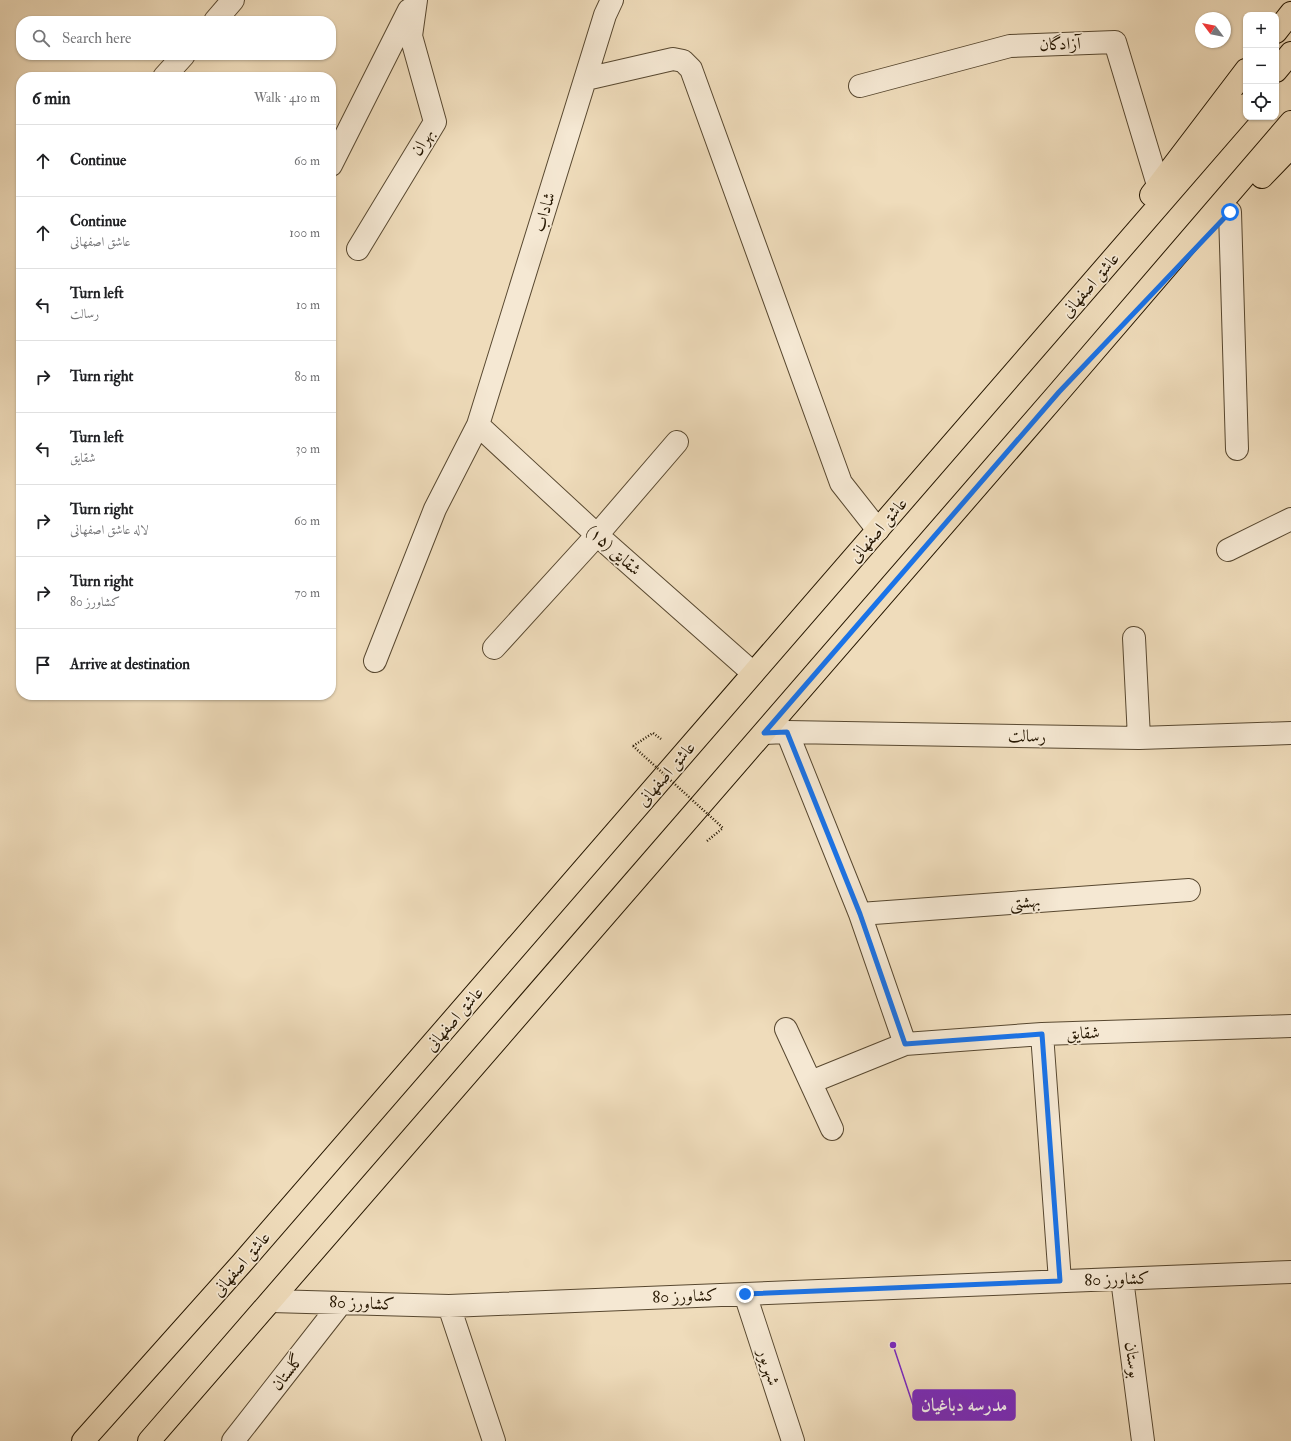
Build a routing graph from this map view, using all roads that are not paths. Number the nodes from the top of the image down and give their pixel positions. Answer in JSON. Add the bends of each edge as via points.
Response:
{"nodes":[{"id":1,"x":233,"y":0,"type":"edge"},
{"id":2,"x":415,"y":0,"type":"edge"},
{"id":3,"x":612,"y":0,"type":"edge"},
{"id":4,"x":1291,"y":13,"type":"edge"},
{"id":5,"x":219,"y":16,"type":"edge"},
{"id":6,"x":1279,"y":28,"type":"edge"},
{"id":7,"x":1291,"y":53,"type":"edge"},
{"id":8,"x":179,"y":60,"type":"edge"},
{"id":9,"x":1279,"y":67,"type":"edge"},
{"id":10,"x":169,"y":72,"type":"edge"},
{"id":11,"x":1243,"y":74,"type":"edge"},
{"id":12,"x":586,"y":79,"type":"junction"},
{"id":13,"x":860,"y":86,"type":"dead end"},
{"id":14,"x":1243,"y":108,"type":"edge"},
{"id":15,"x":1291,"y":122,"type":"edge"},
{"id":16,"x":1291,"y":147,"type":"edge"},
{"id":17,"x":336,"y":155,"type":"edge"},
{"id":18,"x":1158,"y":185,"type":"junction"},
{"id":19,"x":1230,"y":212,"type":"junction"},
{"id":20,"x":358,"y":249,"type":"dead end"},
{"id":21,"x":1023,"y":363,"type":"junction"},
{"id":22,"x":1059,"y":392,"type":"junction"},
{"id":23,"x":478,"y":425,"type":"junction"},
{"id":24,"x":677,"y":442,"type":"dead end"},
{"id":25,"x":1237,"y":449,"type":"dead end"},
{"id":26,"x":1291,"y":519,"type":"edge"},
{"id":27,"x":878,"y":530,"type":"junction"},
{"id":28,"x":597,"y":535,"type":"junction"},
{"id":29,"x":1228,"y":550,"type":"dead end"},
{"id":30,"x":1134,"y":638,"type":"dead end"},
{"id":31,"x":494,"y":648,"type":"dead end"},
{"id":32,"x":374,"y":660,"type":"dead end"},
{"id":33,"x":753,"y":673,"type":"junction"},
{"id":34,"x":787,"y":732,"type":"junction"},
{"id":35,"x":764,"y":733,"type":"junction"},
{"id":36,"x":1291,"y":733,"type":"edge"},
{"id":37,"x":1139,"y":738,"type":"junction"},
{"id":38,"x":1189,"y":890,"type":"dead end"},
{"id":39,"x":860,"y":914,"type":"junction"},
{"id":40,"x":1291,"y":1026,"type":"edge"},
{"id":41,"x":786,"y":1029,"type":"dead end"},
{"id":42,"x":1042,"y":1034,"type":"junction"},
{"id":43,"x":905,"y":1044,"type":"junction"},
{"id":44,"x":811,"y":1082,"type":"junction"},
{"id":45,"x":832,"y":1129,"type":"dead end"},
{"id":46,"x":1291,"y":1272,"type":"edge"},
{"id":47,"x":1122,"y":1278,"type":"junction"},
{"id":48,"x":1060,"y":1281,"type":"junction"},
{"id":49,"x":745,"y":1294,"type":"junction"},
{"id":50,"x":271,"y":1300,"type":"junction"},
{"id":51,"x":341,"y":1303,"type":"junction"},
{"id":52,"x":449,"y":1306,"type":"junction"},
{"id":53,"x":83,"y":1441,"type":"edge"},
{"id":54,"x":149,"y":1441,"type":"edge"},
{"id":55,"x":233,"y":1441,"type":"edge"},
{"id":56,"x":494,"y":1441,"type":"edge"},
{"id":57,"x":793,"y":1441,"type":"edge"},
{"id":58,"x":1143,"y":1441,"type":"edge"}],
"edges":[{"from":1,"to":5,"type":"street"},
{"from":2,"to":17,"type":"street"},
{"from":2,"to":20,"type":"street","name":"بهران","via":[[411,36],[435,122]]},
{"from":3,"to":12,"type":"street","name":"شاداب"},
{"from":4,"to":6,"type":"main road"},
{"from":7,"to":9,"type":"main road"},
{"from":8,"to":10,"type":"street"},
{"from":11,"to":18,"type":"main road"},
{"from":12,"to":23,"type":"street","name":"شاداب"},
{"from":12,"to":27,"type":"street","via":[[673,59],[683,61],[691,69],[841,483]]},
{"from":13,"to":18,"type":"street","name":"آزادگان","via":[[1010,46],[1115,42]]},
{"from":14,"to":21,"type":"main road","name":"عاشق اصفهانی"},
{"from":15,"to":22,"type":"main road"},
{"from":16,"to":19,"type":"main road"},
{"from":18,"to":21,"type":"main road"},
{"from":19,"to":22,"type":"main road"},
{"from":19,"to":25,"type":"street"},
{"from":21,"to":27,"type":"main road","name":"عاشق اصفهانی"},
{"from":22,"to":35,"type":"main road"},
{"from":23,"to":28,"type":"street","name":"شقایق (۱۵)"},
{"from":23,"to":32,"type":"street","name":"شاداب","via":[[435,510]]},
{"from":24,"to":28,"type":"street"},
{"from":26,"to":29,"type":"street"},
{"from":27,"to":33,"type":"main road","name":"عاشق اصفهانی"},
{"from":28,"to":31,"type":"street"},
{"from":28,"to":33,"type":"street","name":"شقایق (۱۵)"},
{"from":30,"to":37,"type":"street"},
{"from":33,"to":53,"type":"main road","name":"عاشق اصفهانی","via":[[252,1251]]},
{"from":34,"to":35,"type":"street","name":"رسالت"},
{"from":34,"to":37,"type":"street","name":"رسالت"},
{"from":34,"to":39,"type":"street"},
{"from":35,"to":50,"type":"main road"},
{"from":36,"to":37,"type":"street","name":"رسالت"},
{"from":38,"to":39,"type":"street","name":"بهشتی"},
{"from":39,"to":43,"type":"street"},
{"from":40,"to":42,"type":"street","name":"شقایق"},
{"from":41,"to":44,"type":"street"},
{"from":42,"to":43,"type":"street","name":"شقایق"},
{"from":42,"to":48,"type":"street"},
{"from":43,"to":44,"type":"street","name":"شقایق"},
{"from":44,"to":45,"type":"street"},
{"from":46,"to":47,"type":"street","name":"کشاورز 80"},
{"from":47,"to":48,"type":"street","name":"کشاورز 80"},
{"from":47,"to":58,"type":"street","name":"بوستان"},
{"from":48,"to":49,"type":"street","name":"کشاورز 80"},
{"from":49,"to":52,"type":"street","name":"کشاورز 80"},
{"from":49,"to":57,"type":"street","name":"شهریور"},
{"from":50,"to":51,"type":"street","name":"کشاورز 80"},
{"from":50,"to":54,"type":"main road"},
{"from":51,"to":52,"type":"street","name":"کشاورز 80"},
{"from":51,"to":55,"type":"street","name":"گلستان"},
{"from":52,"to":56,"type":"street"}]}
